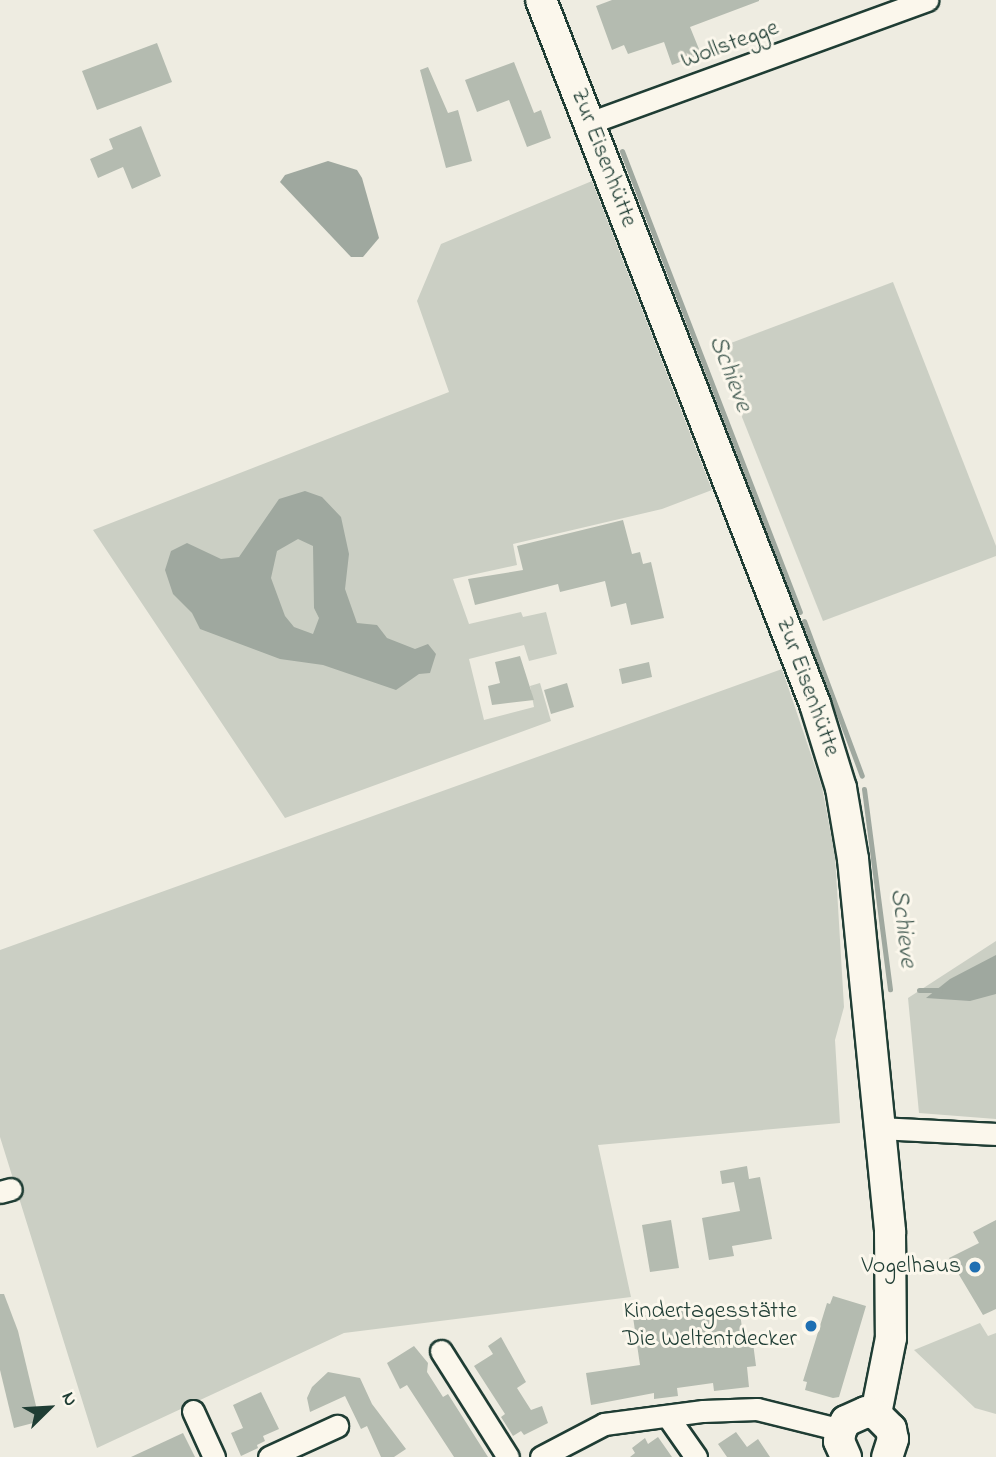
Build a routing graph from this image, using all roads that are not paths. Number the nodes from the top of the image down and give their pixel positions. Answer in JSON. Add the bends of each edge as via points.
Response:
{"nodes":[{"id":1,"x":541,"y":0,"type":"edge"},
{"id":2,"x":927,"y":0,"type":"edge"},
{"id":3,"x":589,"y":123,"type":"junction"},
{"id":4,"x":879,"y":1128,"type":"junction"},
{"id":5,"x":996,"y":1134,"type":"edge"},
{"id":6,"x":442,"y":1351,"type":"dead end"},
{"id":7,"x":193,"y":1412,"type":"dead end"},
{"id":8,"x":876,"y":1414,"type":"junction"},
{"id":9,"x":668,"y":1417,"type":"junction"},
{"id":10,"x":337,"y":1426,"type":"dead end"},
{"id":11,"x":843,"y":1443,"type":"edge"},
{"id":12,"x":214,"y":1457,"type":"edge"},
{"id":13,"x":269,"y":1457,"type":"edge"},
{"id":14,"x":508,"y":1457,"type":"edge"},
{"id":15,"x":541,"y":1457,"type":"edge"},
{"id":16,"x":696,"y":1457,"type":"edge"},
{"id":17,"x":887,"y":1457,"type":"edge"}],
"edges":[{"from":1,"to":3,"type":"street","name":"Zur Eisenhütte"},
{"from":2,"to":3,"type":"street","name":"Wollstegge"},
{"from":3,"to":4,"type":"street","name":"Zur Eisenhütte","via":[[830,745],[853,859]]},
{"from":4,"to":5,"type":"street"},
{"from":4,"to":8,"type":"street","name":"Zur Eisenhütte","via":[[892,1286],[891,1338]]},
{"from":6,"to":14,"type":"street"},
{"from":7,"to":12,"type":"street"},
{"from":8,"to":11,"type":"street","via":[[855,1415]]},
{"from":8,"to":17,"type":"street","via":[[891,1429]]},
{"from":9,"to":11,"type":"street","via":[[757,1409]]},
{"from":9,"to":15,"type":"street","via":[[604,1424]]},
{"from":9,"to":16,"type":"street"},
{"from":10,"to":13,"type":"street"}]}
